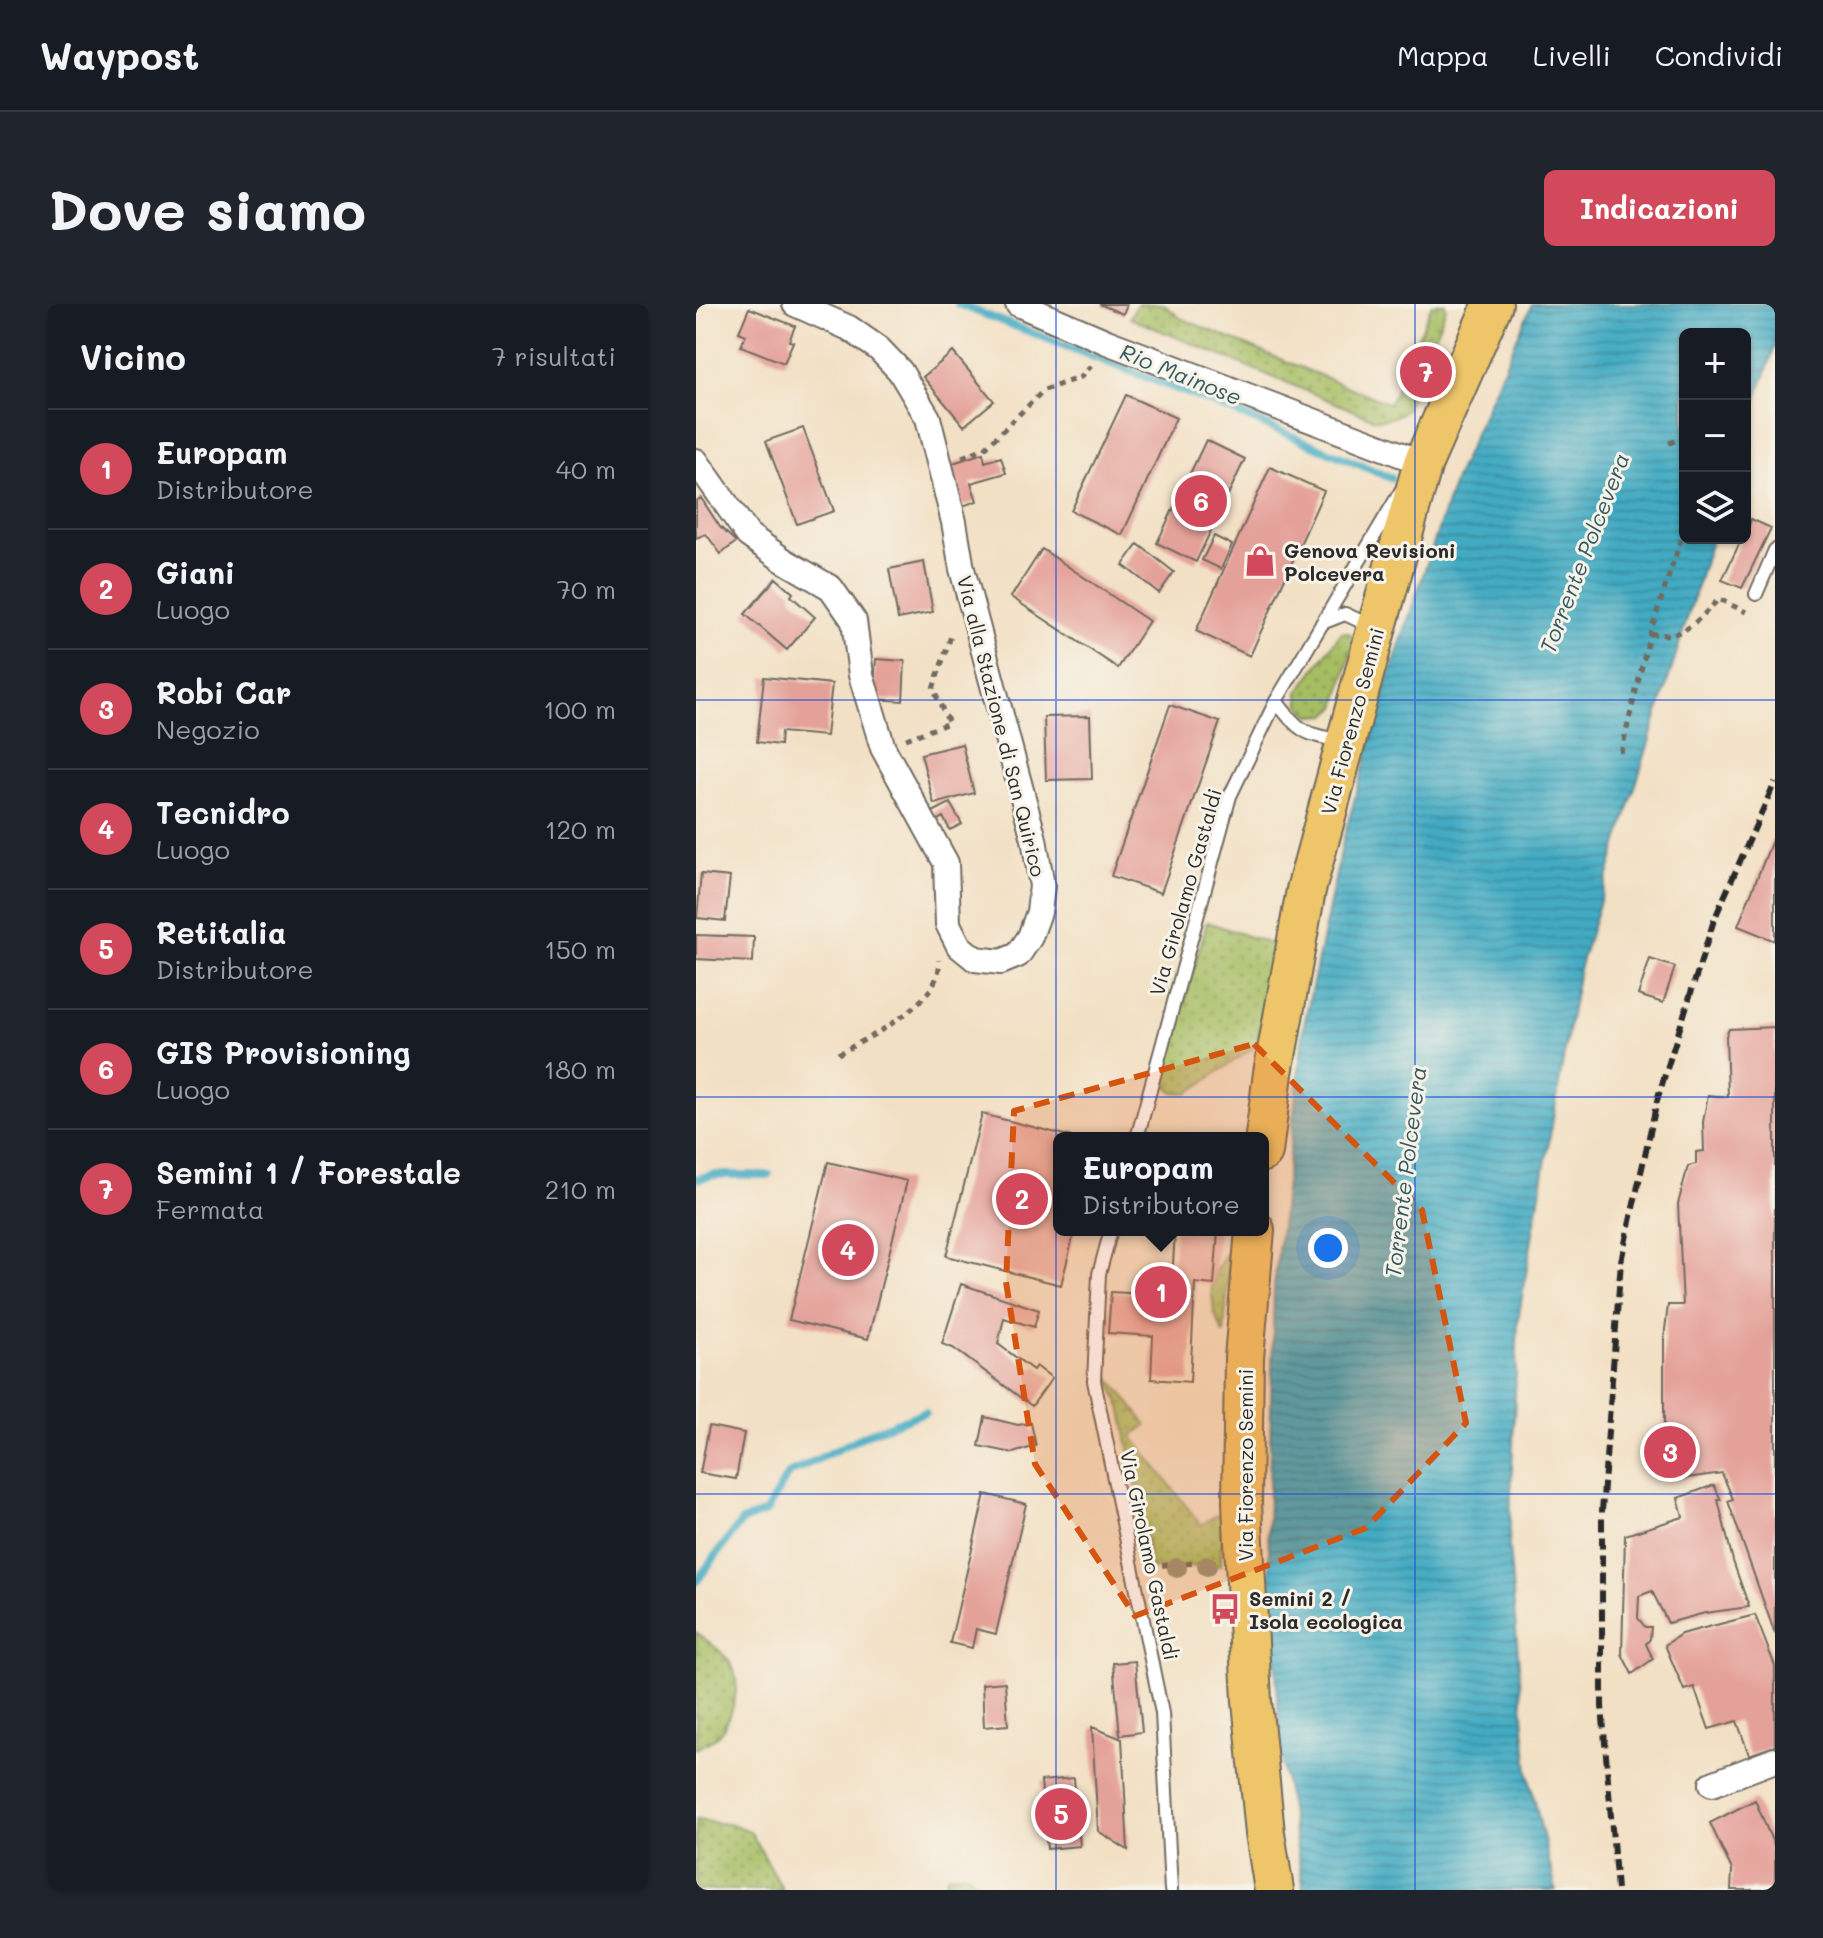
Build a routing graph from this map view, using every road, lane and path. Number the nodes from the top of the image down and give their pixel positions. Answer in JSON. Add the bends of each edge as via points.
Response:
{"nodes":[{"id":1,"x":795,"y":304,"type":"edge"},
{"id":2,"x":1018,"y":304,"type":"edge"},
{"id":3,"x":1493,"y":304,"type":"edge"},
{"id":4,"x":1092,"y":365,"type":"dead end"},
{"id":5,"x":1679,"y":440,"type":"edge"},
{"id":6,"x":1669,"y":443,"type":"dead end"},
{"id":7,"x":696,"y":461,"type":"edge"},
{"id":8,"x":1423,"y":463,"type":"junction"},
{"id":9,"x":940,"y":465,"type":"junction"},
{"id":10,"x":1679,"y":544,"type":"edge"},
{"id":11,"x":1775,"y":550,"type":"edge"},
{"id":12,"x":1756,"y":594,"type":"dead end"},
{"id":13,"x":1750,"y":615,"type":"dead end"},
{"id":14,"x":1322,"y":623,"type":"junction"},
{"id":15,"x":953,"y":625,"type":"dead end"},
{"id":16,"x":1650,"y":633,"type":"junction"},
{"id":17,"x":1373,"y":641,"type":"junction"},
{"id":18,"x":1276,"y":701,"type":"junction"},
{"id":19,"x":1347,"y":742,"type":"junction"},
{"id":20,"x":883,"y":748,"type":"junction"},
{"id":21,"x":1621,"y":753,"type":"dead end"},
{"id":22,"x":938,"y":954,"type":"dead end"},
{"id":23,"x":838,"y":1054,"type":"dead end"},
{"id":24,"x":1139,"y":1132,"type":"edge"},
{"id":25,"x":1266,"y":1132,"type":"edge"},
{"id":26,"x":1109,"y":1236,"type":"edge"},
{"id":27,"x":1254,"y":1236,"type":"edge"},
{"id":28,"x":1221,"y":1562,"type":"dead end"},
{"id":29,"x":1151,"y":1565,"type":"dead end"},
{"id":30,"x":1775,"y":1760,"type":"edge"},
{"id":31,"x":1712,"y":1784,"type":"dead end"},
{"id":32,"x":1171,"y":1890,"type":"edge"},
{"id":33,"x":1274,"y":1890,"type":"edge"}],
"edges":[{"from":1,"to":9,"type":"street","name":"Via alla Stazione di San Quirico","via":[[849,328],[900,371],[928,418]]},
{"from":2,"to":8,"type":"street"},
{"from":3,"to":8,"type":"main road","name":"Via Fiorenzo Semini"},
{"from":4,"to":9,"type":"path","via":[[1081,377],[1044,390],[985,448]]},
{"from":5,"to":6,"type":"path"},
{"from":7,"to":20,"type":"street","name":"Via alla Stazione di San Quirico","via":[[748,535],[831,588],[854,621],[861,675]]},
{"from":8,"to":14,"type":"lane","name":"Via Girolamo Gastaldi","via":[[1393,502]]},
{"from":8,"to":17,"type":"main road","name":"Via Fiorenzo Semini"},
{"from":9,"to":20,"type":"street","name":"Via alla Stazione di San Quirico","via":[[1042,886],[1039,912],[1018,955],[1001,962],[975,959],[959,946],[948,924],[946,863]]},
{"from":10,"to":16,"type":"path"},
{"from":11,"to":12,"type":"lane"},
{"from":13,"to":16,"type":"path","via":[[1719,599],[1686,630],[1663,636]]},
{"from":14,"to":17,"type":"lane","via":[[1345,614],[1360,621]]},
{"from":14,"to":18,"type":"lane","name":"Via Girolamo Gastaldi"},
{"from":15,"to":20,"type":"path","via":[[933,689],[949,723]]},
{"from":16,"to":21,"type":"path"},
{"from":17,"to":19,"type":"main road","name":"Via Fiorenzo Semini"},
{"from":18,"to":19,"type":"lane","via":[[1303,732]]},
{"from":18,"to":24,"type":"lane","name":"Via Girolamo Gastaldi","via":[[1230,796]]},
{"from":19,"to":25,"type":"main road","name":"Via Fiorenzo Semini","via":[[1306,890]]},
{"from":22,"to":23,"type":"path","via":[[940,971],[919,1002]]},
{"from":26,"to":32,"type":"lane","name":"Via Girolamo Gastaldi","via":[[1099,1274],[1094,1381],[1162,1713]]},
{"from":27,"to":33,"type":"main road","name":"Via Fiorenzo Semini","via":[[1244,1358],[1242,1503],[1252,1701]]},
{"from":28,"to":29,"type":"path"},
{"from":30,"to":31,"type":"street"}]}
